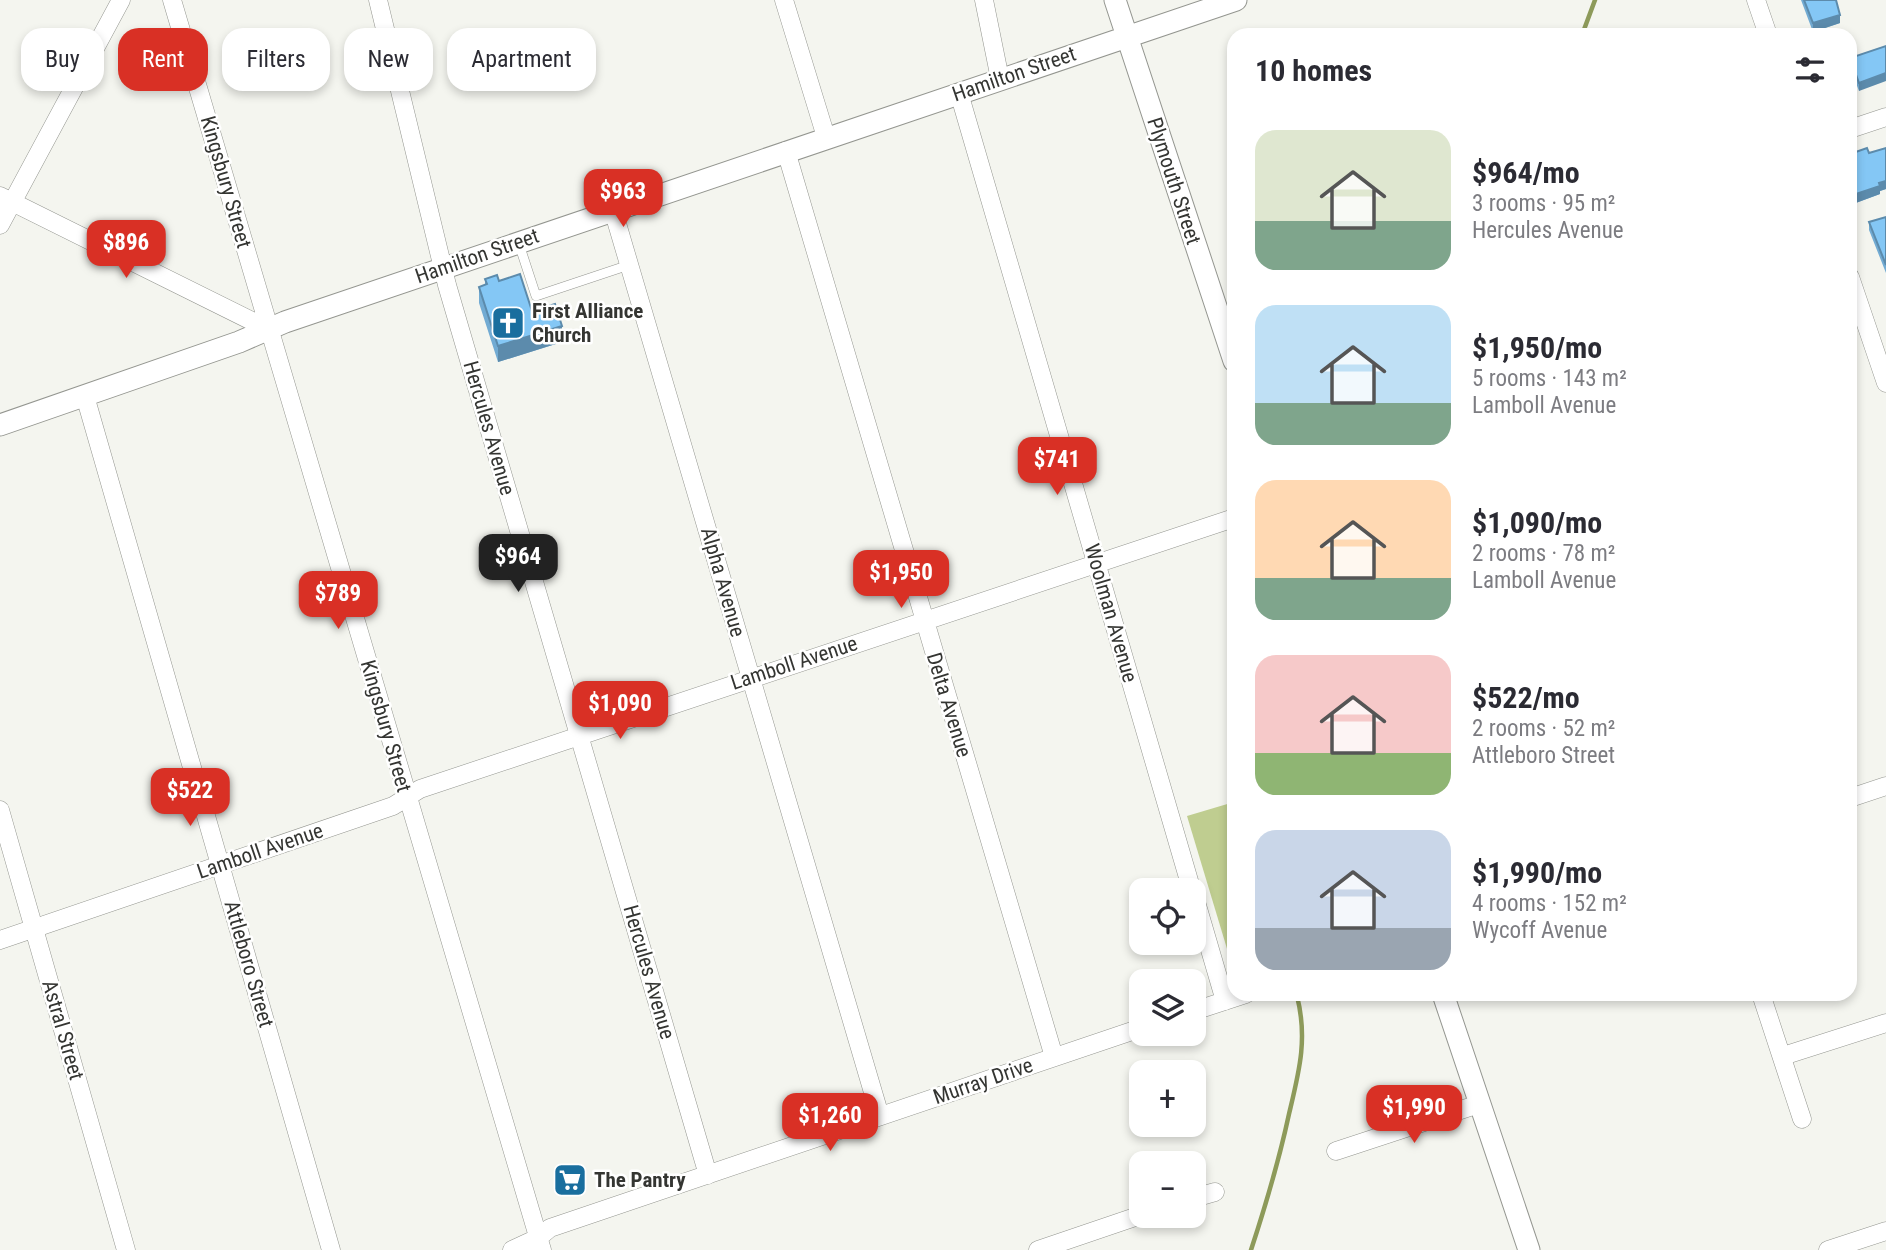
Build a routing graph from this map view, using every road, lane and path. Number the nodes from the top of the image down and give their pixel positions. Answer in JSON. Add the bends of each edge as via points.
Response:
{"nodes":[{"id":1,"x":121,"y":0,"type":"edge"},
{"id":2,"x":172,"y":0,"type":"edge"},
{"id":3,"x":378,"y":0,"type":"edge"},
{"id":4,"x":784,"y":0,"type":"edge"},
{"id":5,"x":984,"y":0,"type":"edge"},
{"id":6,"x":1115,"y":0,"type":"edge"},
{"id":7,"x":1234,"y":0,"type":"edge"},
{"id":8,"x":1756,"y":0,"type":"edge"},
{"id":9,"x":1766,"y":28,"type":"edge"},
{"id":10,"x":1127,"y":36,"type":"junction"},
{"id":11,"x":1000,"y":79,"type":"junction"},
{"id":12,"x":959,"y":93,"type":"junction"},
{"id":13,"x":1886,"y":117,"type":"edge"},
{"id":14,"x":1857,"y":127,"type":"edge"},
{"id":15,"x":826,"y":137,"type":"junction"},
{"id":16,"x":786,"y":151,"type":"junction"},
{"id":17,"x":6,"y":199,"type":"edge"},
{"id":18,"x":613,"y":210,"type":"junction"},
{"id":19,"x":0,"y":225,"type":"edge"},
{"id":20,"x":518,"y":243,"type":"junction"},
{"id":21,"x":629,"y":265,"type":"junction"},
{"id":22,"x":443,"y":268,"type":"junction"},
{"id":23,"x":1857,"y":298,"type":"edge"},
{"id":24,"x":268,"y":329,"type":"junction"},
{"id":25,"x":1227,"y":340,"type":"edge"},
{"id":26,"x":1886,"y":383,"type":"edge"},
{"id":27,"x":85,"y":396,"type":"junction"},
{"id":28,"x":0,"y":425,"type":"edge"},
{"id":29,"x":1227,"y":520,"type":"edge"},
{"id":30,"x":1096,"y":564,"type":"junction"},
{"id":31,"x":924,"y":620,"type":"junction"},
{"id":32,"x":751,"y":677,"type":"junction"},
{"id":33,"x":579,"y":734,"type":"junction"},
{"id":34,"x":1886,"y":786,"type":"edge"},
{"id":35,"x":1857,"y":796,"type":"edge"},
{"id":36,"x":407,"y":797,"type":"junction"},
{"id":37,"x":0,"y":810,"type":"edge"},
{"id":38,"x":220,"y":864,"type":"junction"},
{"id":39,"x":1189,"y":878,"type":"edge"},
{"id":40,"x":35,"y":929,"type":"junction"},
{"id":41,"x":1206,"y":938,"type":"edge"},
{"id":42,"x":0,"y":940,"type":"edge"},
{"id":43,"x":1227,"y":1000,"type":"edge"},
{"id":44,"x":1224,"y":1001,"type":"junction"},
{"id":45,"x":1445,"y":1001,"type":"edge"},
{"id":46,"x":1763,"y":1001,"type":"edge"},
{"id":47,"x":1206,"y":1007,"type":"edge"},
{"id":48,"x":1886,"y":1023,"type":"edge"},
{"id":49,"x":1129,"y":1032,"type":"edge"},
{"id":50,"x":1783,"y":1056,"type":"junction"},
{"id":51,"x":1054,"y":1057,"type":"junction"},
{"id":52,"x":1479,"y":1104,"type":"junction"},
{"id":53,"x":880,"y":1116,"type":"junction"},
{"id":54,"x":1802,"y":1119,"type":"dead end"},
{"id":55,"x":1336,"y":1151,"type":"dead end"},
{"id":56,"x":708,"y":1175,"type":"junction"},
{"id":57,"x":1215,"y":1192,"type":"dead end"},
{"id":58,"x":1206,"y":1195,"type":"edge"},
{"id":59,"x":1129,"y":1219,"type":"edge"},
{"id":60,"x":1886,"y":1231,"type":"edge"},
{"id":61,"x":540,"y":1244,"type":"edge"},
{"id":62,"x":126,"y":1250,"type":"edge"},
{"id":63,"x":331,"y":1250,"type":"edge"},
{"id":64,"x":512,"y":1250,"type":"edge"},
{"id":65,"x":1038,"y":1250,"type":"edge"},
{"id":66,"x":1528,"y":1250,"type":"edge"},
{"id":67,"x":1828,"y":1250,"type":"edge"}],
"edges":[{"from":1,"to":17,"type":"street"},
{"from":2,"to":24,"type":"street","name":"Kingsbury Street"},
{"from":3,"to":22,"type":"street","name":"Hercules Avenue"},
{"from":4,"to":15,"type":"street"},
{"from":5,"to":11,"type":"street"},
{"from":6,"to":10,"type":"street","name":"Plymouth Street"},
{"from":7,"to":10,"type":"street","name":"Hamilton Street"},
{"from":8,"to":9,"type":"street"},
{"from":10,"to":11,"type":"street","name":"Hamilton Street"},
{"from":10,"to":25,"type":"street","name":"Plymouth Street"},
{"from":11,"to":12,"type":"street","name":"Hamilton Street"},
{"from":12,"to":15,"type":"street","name":"Hamilton Street"},
{"from":12,"to":30,"type":"street","name":"Woolman Avenue"},
{"from":13,"to":14,"type":"street"},
{"from":15,"to":16,"type":"street","name":"Hamilton Street"},
{"from":16,"to":18,"type":"street","name":"Hamilton Street"},
{"from":16,"to":31,"type":"street","name":"Delta Avenue"},
{"from":17,"to":19,"type":"street"},
{"from":17,"to":24,"type":"street"},
{"from":18,"to":20,"type":"street","name":"Hamilton Street"},
{"from":18,"to":21,"type":"street","name":"Alpha Avenue"},
{"from":20,"to":21,"type":"lane","via":[[536,296]]},
{"from":20,"to":22,"type":"street","name":"Hamilton Street"},
{"from":21,"to":32,"type":"street","name":"Alpha Avenue"},
{"from":22,"to":24,"type":"street","name":"Hamilton Street"},
{"from":22,"to":33,"type":"street","name":"Hercules Avenue"},
{"from":23,"to":26,"type":"street"},
{"from":24,"to":27,"type":"street","name":"Hamilton Street"},
{"from":24,"to":36,"type":"street","name":"Kingsbury Street"},
{"from":27,"to":28,"type":"street","name":"Hamilton Street"},
{"from":27,"to":38,"type":"street","name":"Attleboro Street"},
{"from":29,"to":30,"type":"street","name":"Lamboll Avenue"},
{"from":30,"to":31,"type":"street","name":"Lamboll Avenue"},
{"from":30,"to":39,"type":"street","name":"Woolman Avenue"},
{"from":31,"to":32,"type":"street","name":"Lamboll Avenue"},
{"from":31,"to":51,"type":"street","name":"Delta Avenue"},
{"from":32,"to":33,"type":"street","name":"Lamboll Avenue"},
{"from":32,"to":53,"type":"street","name":"Alpha Avenue"},
{"from":33,"to":36,"type":"street","name":"Lamboll Avenue"},
{"from":33,"to":56,"type":"street","name":"Hercules Avenue"},
{"from":34,"to":35,"type":"street"},
{"from":36,"to":38,"type":"street","name":"Lamboll Avenue","via":[[393,806]]},
{"from":36,"to":61,"type":"street","name":"Kingsbury Street"},
{"from":37,"to":40,"type":"street","name":"Astral Street"},
{"from":38,"to":40,"type":"street","name":"Lamboll Avenue"},
{"from":38,"to":63,"type":"street","name":"Attleboro Street"},
{"from":40,"to":42,"type":"street","name":"Lamboll Avenue"},
{"from":40,"to":62,"type":"street","name":"Astral Street"},
{"from":41,"to":44,"type":"street","name":"Woolman Avenue"},
{"from":43,"to":44,"type":"street"},
{"from":44,"to":47,"type":"street"},
{"from":45,"to":52,"type":"street"},
{"from":46,"to":50,"type":"street"},
{"from":48,"to":50,"type":"street"},
{"from":49,"to":51,"type":"street","name":"Murray Drive"},
{"from":50,"to":54,"type":"street"},
{"from":51,"to":53,"type":"street","name":"Murray Drive"},
{"from":52,"to":55,"type":"street"},
{"from":52,"to":66,"type":"street"},
{"from":53,"to":56,"type":"street","name":"Murray Drive"},
{"from":56,"to":61,"type":"street","name":"Murray Drive","via":[[550,1228]]},
{"from":57,"to":58,"type":"street"},
{"from":59,"to":65,"type":"street"},
{"from":60,"to":67,"type":"street"},
{"from":61,"to":64,"type":"street","name":"Murray Drive"}]}
